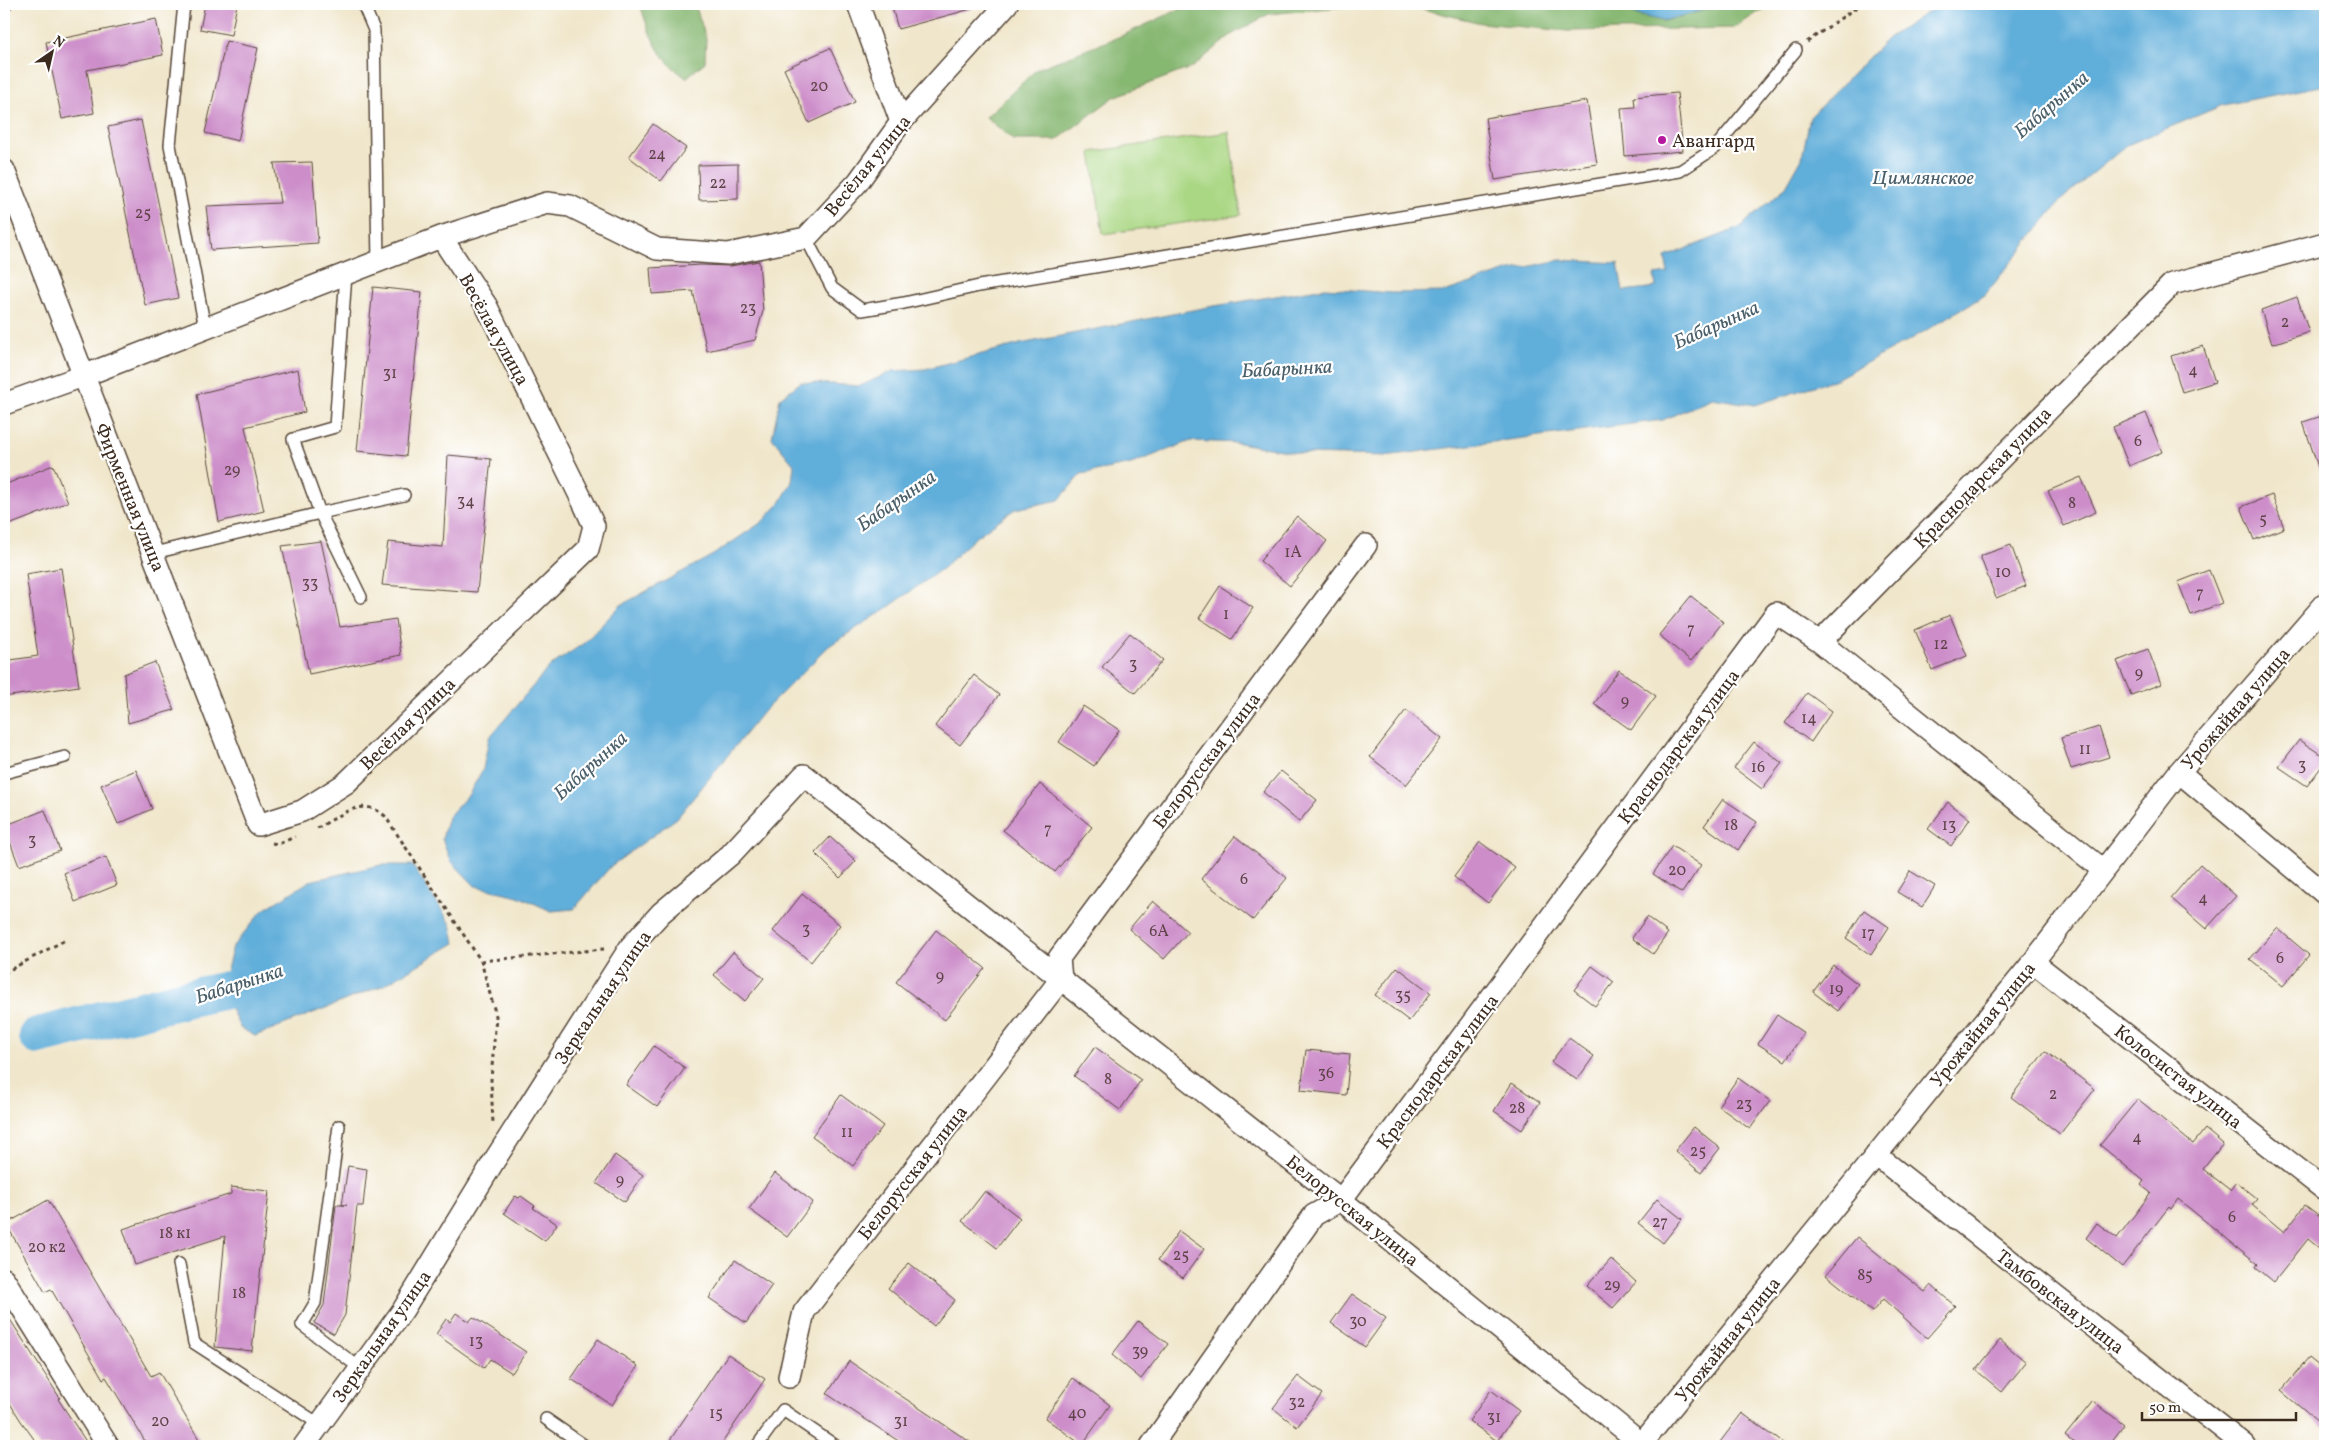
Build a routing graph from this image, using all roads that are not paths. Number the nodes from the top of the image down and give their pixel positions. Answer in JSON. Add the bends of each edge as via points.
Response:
{"nodes":[{"id":1,"x":184,"y":4,"type":"edge"},
{"id":2,"x":363,"y":4,"type":"edge"},
{"id":3,"x":858,"y":4,"type":"edge"},
{"id":4,"x":1008,"y":4,"type":"edge"},
{"id":5,"x":1796,"y":50,"type":"road end"},
{"id":6,"x":901,"y":122,"type":"junction"},
{"id":7,"x":4,"y":170,"type":"edge"},
{"id":8,"x":441,"y":237,"type":"junction"},
{"id":9,"x":806,"y":238,"type":"junction"},
{"id":10,"x":2325,"y":243,"type":"edge"},
{"id":11,"x":378,"y":262,"type":"junction"},
{"id":12,"x":346,"y":274,"type":"junction"},
{"id":13,"x":205,"y":328,"type":"junction"},
{"id":14,"x":83,"y":376,"type":"junction"},
{"id":15,"x":4,"y":404,"type":"edge"},
{"id":16,"x":404,"y":495,"type":"dead end"},
{"id":17,"x":320,"y":514,"type":"junction"},
{"id":18,"x":1366,"y":545,"type":"dead end"},
{"id":19,"x":154,"y":553,"type":"junction"},
{"id":20,"x":361,"y":597,"type":"dead end"},
{"id":21,"x":2325,"y":604,"type":"edge"},
{"id":22,"x":1820,"y":642,"type":"junction"},
{"id":23,"x":65,"y":757,"type":"dead end"},
{"id":24,"x":2179,"y":772,"type":"junction"},
{"id":25,"x":4,"y":773,"type":"edge"},
{"id":26,"x":258,"y":825,"type":"joint"},
{"id":27,"x":2102,"y":869,"type":"junction"},
{"id":28,"x":2325,"y":894,"type":"edge"},
{"id":29,"x":2033,"y":962,"type":"junction"},
{"id":30,"x":1061,"y":979,"type":"junction"},
{"id":31,"x":339,"y":1126,"type":"dead end"},
{"id":32,"x":1876,"y":1155,"type":"junction"},
{"id":33,"x":2325,"y":1190,"type":"edge"},
{"id":34,"x":1341,"y":1200,"type":"junction"},
{"id":35,"x":179,"y":1264,"type":"dead end"},
{"id":36,"x":4,"y":1279,"type":"edge"},
{"id":37,"x":360,"y":1368,"type":"junction"},
{"id":38,"x":789,"y":1377,"type":"dead end"},
{"id":39,"x":546,"y":1419,"type":"dead end"},
{"id":40,"x":319,"y":1424,"type":"junction"},
{"id":41,"x":1641,"y":1445,"type":"edge"},
{"id":42,"x":108,"y":1446,"type":"edge"},
{"id":43,"x":304,"y":1446,"type":"edge"},
{"id":44,"x":586,"y":1446,"type":"edge"},
{"id":45,"x":757,"y":1446,"type":"edge"},
{"id":46,"x":836,"y":1446,"type":"edge"},
{"id":47,"x":1151,"y":1446,"type":"edge"},
{"id":48,"x":2245,"y":1446,"type":"edge"}],
"edges":[{"from":1,"to":13,"type":"lane","via":[[170,145]]},
{"from":2,"to":11,"type":"lane","via":[[374,30]]},
{"from":3,"to":6,"type":"street"},
{"from":4,"to":6,"type":"street","name":"Весёлая улица"},
{"from":5,"to":9,"type":"lane","via":[[1715,148],[1680,171],[979,286],[862,310],[832,288]]},
{"from":6,"to":9,"type":"street","name":"Весёлая улица","via":[[858,182]]},
{"from":7,"to":14,"type":"street","name":"Фирменная улица"},
{"from":8,"to":9,"type":"street","via":[[548,203],[570,206],[657,249],[728,254]]},
{"from":8,"to":11,"type":"street"},
{"from":8,"to":26,"type":"street","name":"Весёлая улица","via":[[486,305],[584,504],[594,526],[588,548],[346,783],[302,811]]},
{"from":10,"to":22,"type":"street","name":"Краснодарская улица","via":[[2172,284]]},
{"from":11,"to":12,"type":"street"},
{"from":12,"to":13,"type":"street"},
{"from":12,"to":17,"type":"lane","via":[[335,427],[293,439]]},
{"from":13,"to":14,"type":"street"},
{"from":14,"to":15,"type":"street"},
{"from":14,"to":19,"type":"street","name":"Фирменная улица"},
{"from":16,"to":17,"type":"lane"},
{"from":17,"to":19,"type":"lane"},
{"from":17,"to":20,"type":"lane"},
{"from":18,"to":30,"type":"street","name":"Белорусская улица","via":[[1059,958]]},
{"from":19,"to":26,"type":"street","name":"Фирменная улица"},
{"from":21,"to":24,"type":"street","name":"Урожайная улица"},
{"from":22,"to":27,"type":"street"},
{"from":22,"to":34,"type":"street","name":"Краснодарская улица","via":[[1776,613]]},
{"from":23,"to":25,"type":"lane"},
{"from":24,"to":27,"type":"street","name":"Урожайная улица"},
{"from":24,"to":28,"type":"street"},
{"from":27,"to":29,"type":"street","name":"Урожайная улица"},
{"from":29,"to":32,"type":"street","name":"Урожайная улица"},
{"from":29,"to":33,"type":"street","name":"Колосистая улица"},
{"from":30,"to":34,"type":"street","name":"Белорусская улица"},
{"from":30,"to":37,"type":"street","name":"Зеркальная улица","via":[[804,775],[730,855],[661,913],[631,946],[403,1310]]},
{"from":30,"to":38,"type":"street","name":"Белорусская улица","via":[[804,1312]]},
{"from":31,"to":37,"type":"lane","via":[[315,1303],[302,1325]]},
{"from":32,"to":41,"type":"street","name":"Урожайная улица"},
{"from":32,"to":48,"type":"street","name":"Тамбовская улица"},
{"from":34,"to":41,"type":"street","name":"Белорусская улица"},
{"from":34,"to":47,"type":"street","name":"Краснодарская улица","via":[[1314,1215]]},
{"from":35,"to":40,"type":"lane","via":[[194,1342]]},
{"from":36,"to":42,"type":"street"},
{"from":37,"to":40,"type":"street","name":"Зеркальная улица"},
{"from":39,"to":44,"type":"lane"},
{"from":40,"to":43,"type":"street","name":"Зеркальная улица"},
{"from":45,"to":46,"type":"lane","via":[[782,1410]]}]}
